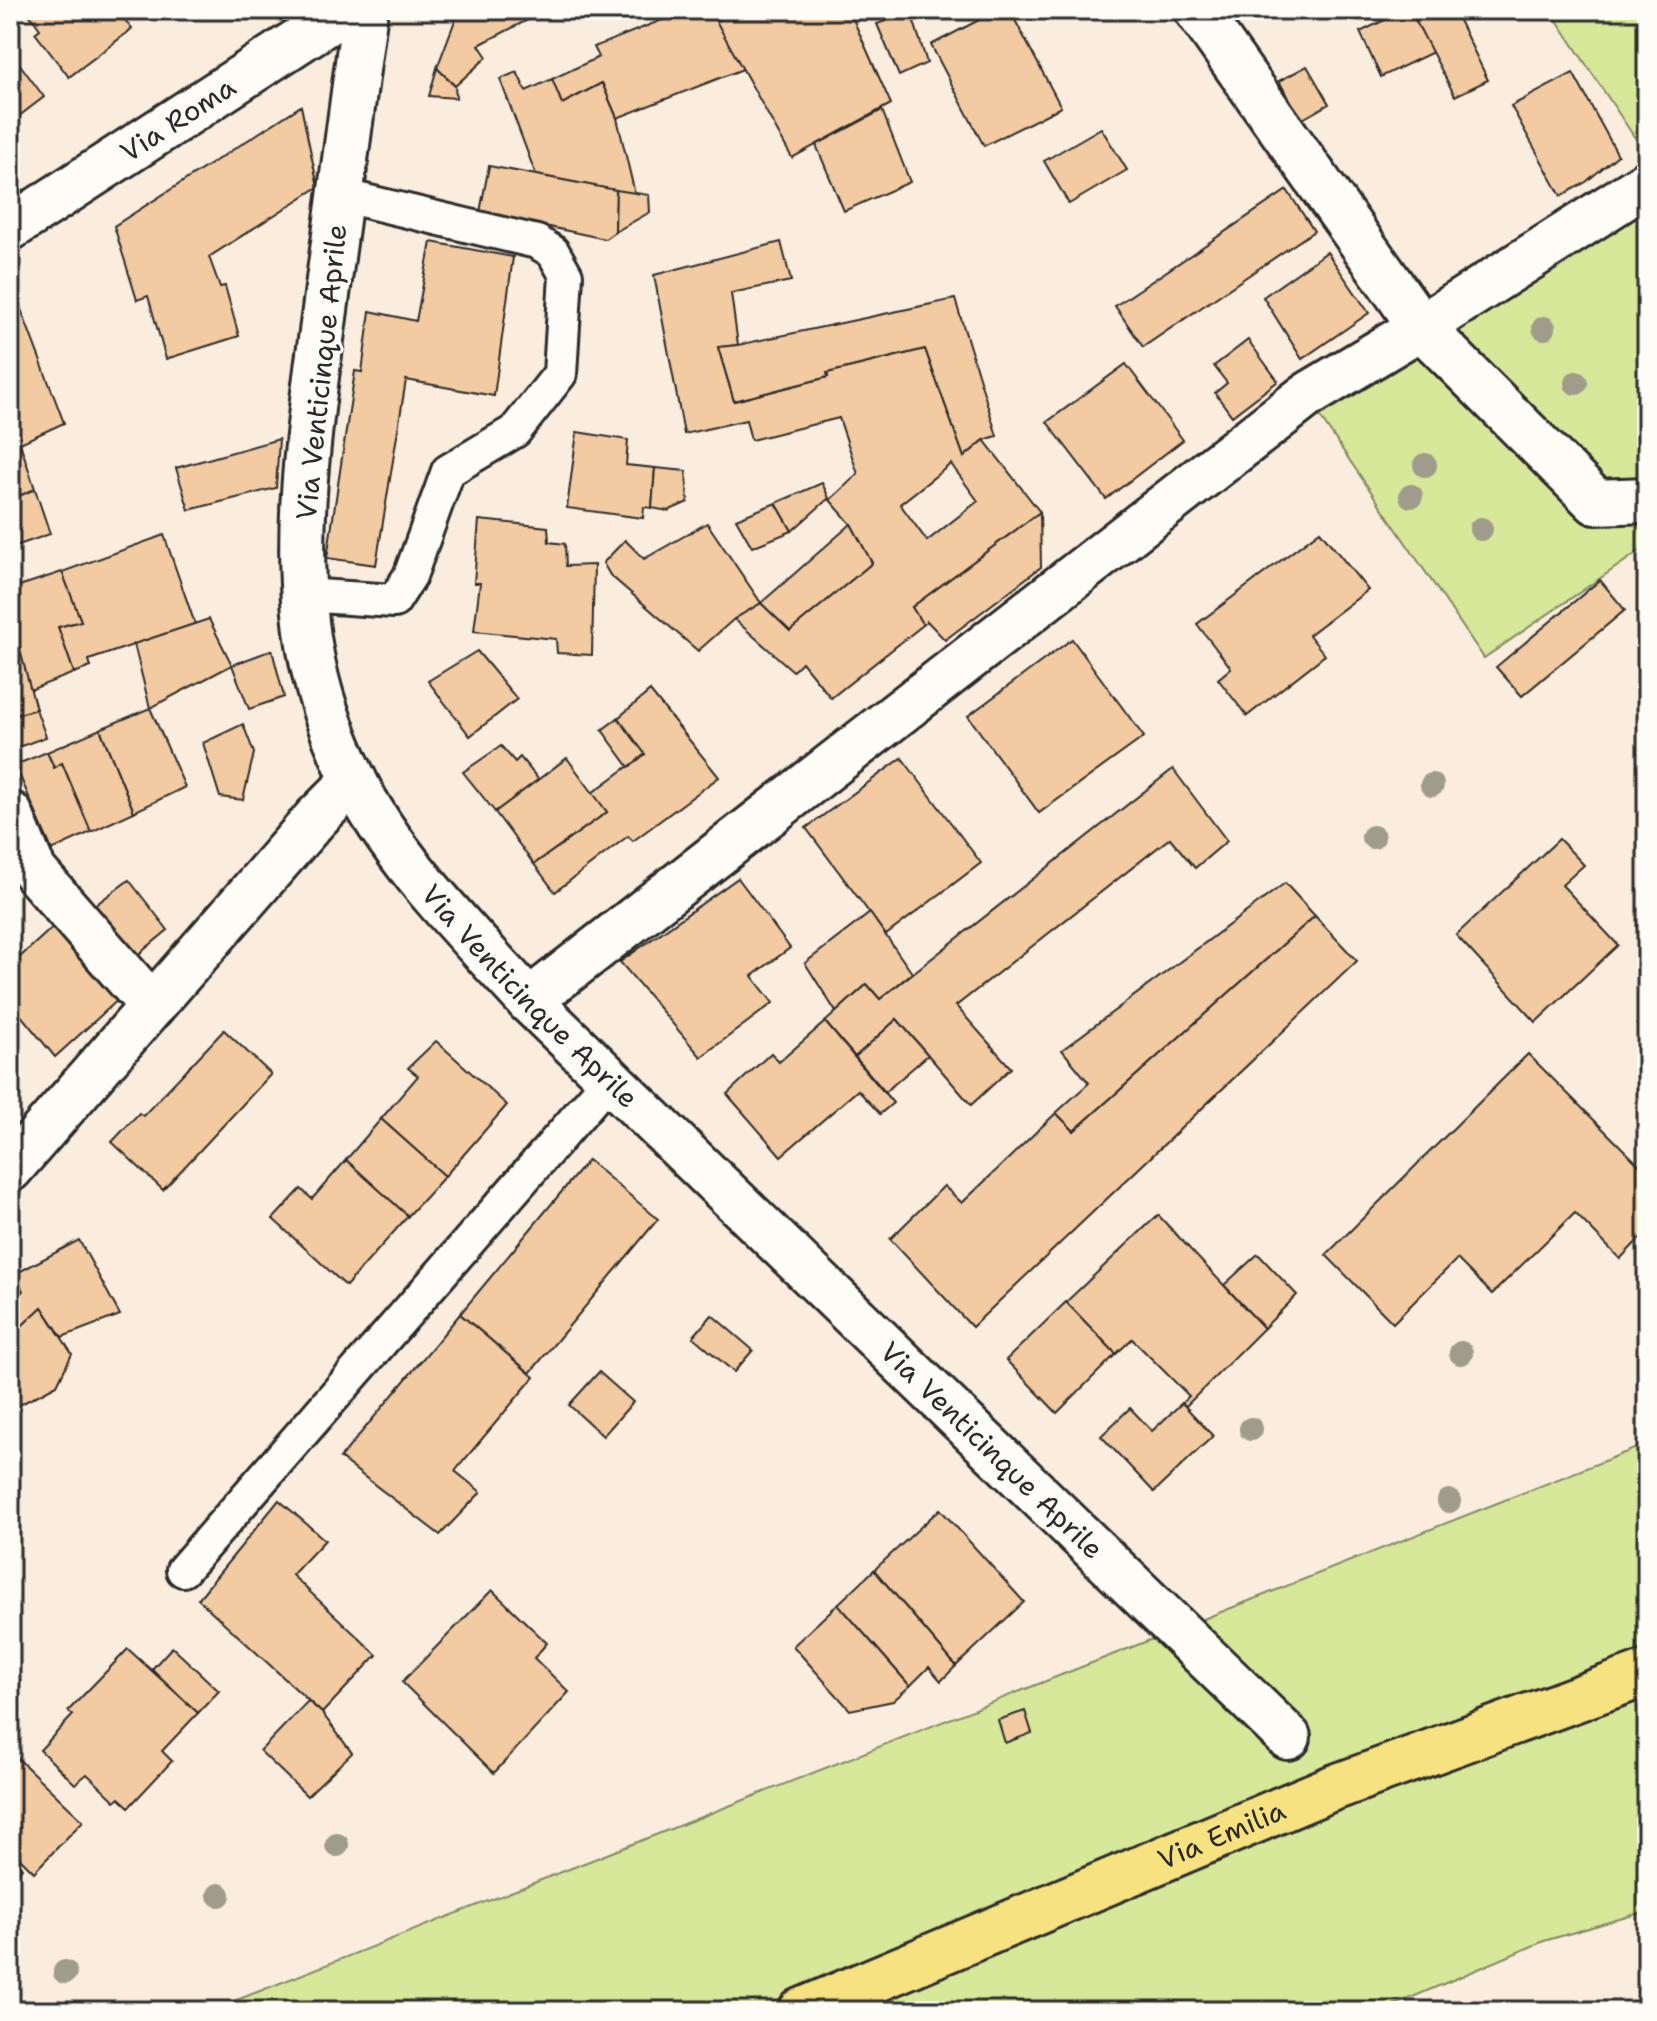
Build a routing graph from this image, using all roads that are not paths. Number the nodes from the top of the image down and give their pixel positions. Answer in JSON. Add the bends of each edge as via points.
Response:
{"nodes":[{"id":1,"x":346,"y":10,"type":"edge"},
{"id":2,"x":365,"y":10,"type":"edge"},
{"id":3,"x":1197,"y":10,"type":"edge"},
{"id":4,"x":1647,"y":183,"type":"edge"},
{"id":5,"x":340,"y":195,"type":"junction"},
{"id":6,"x":10,"y":228,"type":"edge"},
{"id":7,"x":1421,"y":327,"type":"junction"},
{"id":8,"x":1647,"y":500,"type":"edge"},
{"id":9,"x":303,"y":595,"type":"junction"},
{"id":10,"x":354,"y":780,"type":"junction"},
{"id":11,"x":10,"y":814,"type":"edge"},
{"id":12,"x":529,"y":1001,"type":"junction"},
{"id":13,"x":152,"y":1006,"type":"junction"},
{"id":14,"x":611,"y":1078,"type":"junction"},
{"id":15,"x":10,"y":1169,"type":"edge"},
{"id":16,"x":183,"y":1570,"type":"dead end"},
{"id":17,"x":1647,"y":1673,"type":"edge"},
{"id":18,"x":1288,"y":1737,"type":"dead end"},
{"id":19,"x":801,"y":2011,"type":"edge"}],
"edges":[{"from":1,"to":6,"type":"street","name":"Via Roma"},
{"from":2,"to":5,"type":"street","name":"Via Venticinque Aprile"},
{"from":3,"to":7,"type":"street"},
{"from":4,"to":7,"type":"street"},
{"from":5,"to":9,"type":"street","name":"Via Venticinque Aprile","via":[[306,460]]},
{"from":5,"to":9,"type":"lane","via":[[537,242],[553,252],[566,275],[560,374],[515,431],[448,471],[410,576],[394,601]]},
{"from":7,"to":8,"type":"street","via":[[1596,502]]},
{"from":7,"to":12,"type":"street","via":[[1306,396]]},
{"from":9,"to":10,"type":"street","name":"Via Venticinque Aprile","via":[[313,666]]},
{"from":10,"to":12,"type":"street","name":"Via Venticinque Aprile","via":[[386,834],[454,920]]},
{"from":10,"to":13,"type":"street"},
{"from":11,"to":13,"type":"street","via":[[34,871]]},
{"from":12,"to":14,"type":"street","name":"Via Venticinque Aprile"},
{"from":13,"to":15,"type":"street"},
{"from":14,"to":16,"type":"lane"},
{"from":14,"to":18,"type":"street","name":"Via Venticinque Aprile"},
{"from":17,"to":19,"type":"main road","name":"Via Emilia","via":[[1330,1789]]}]}
